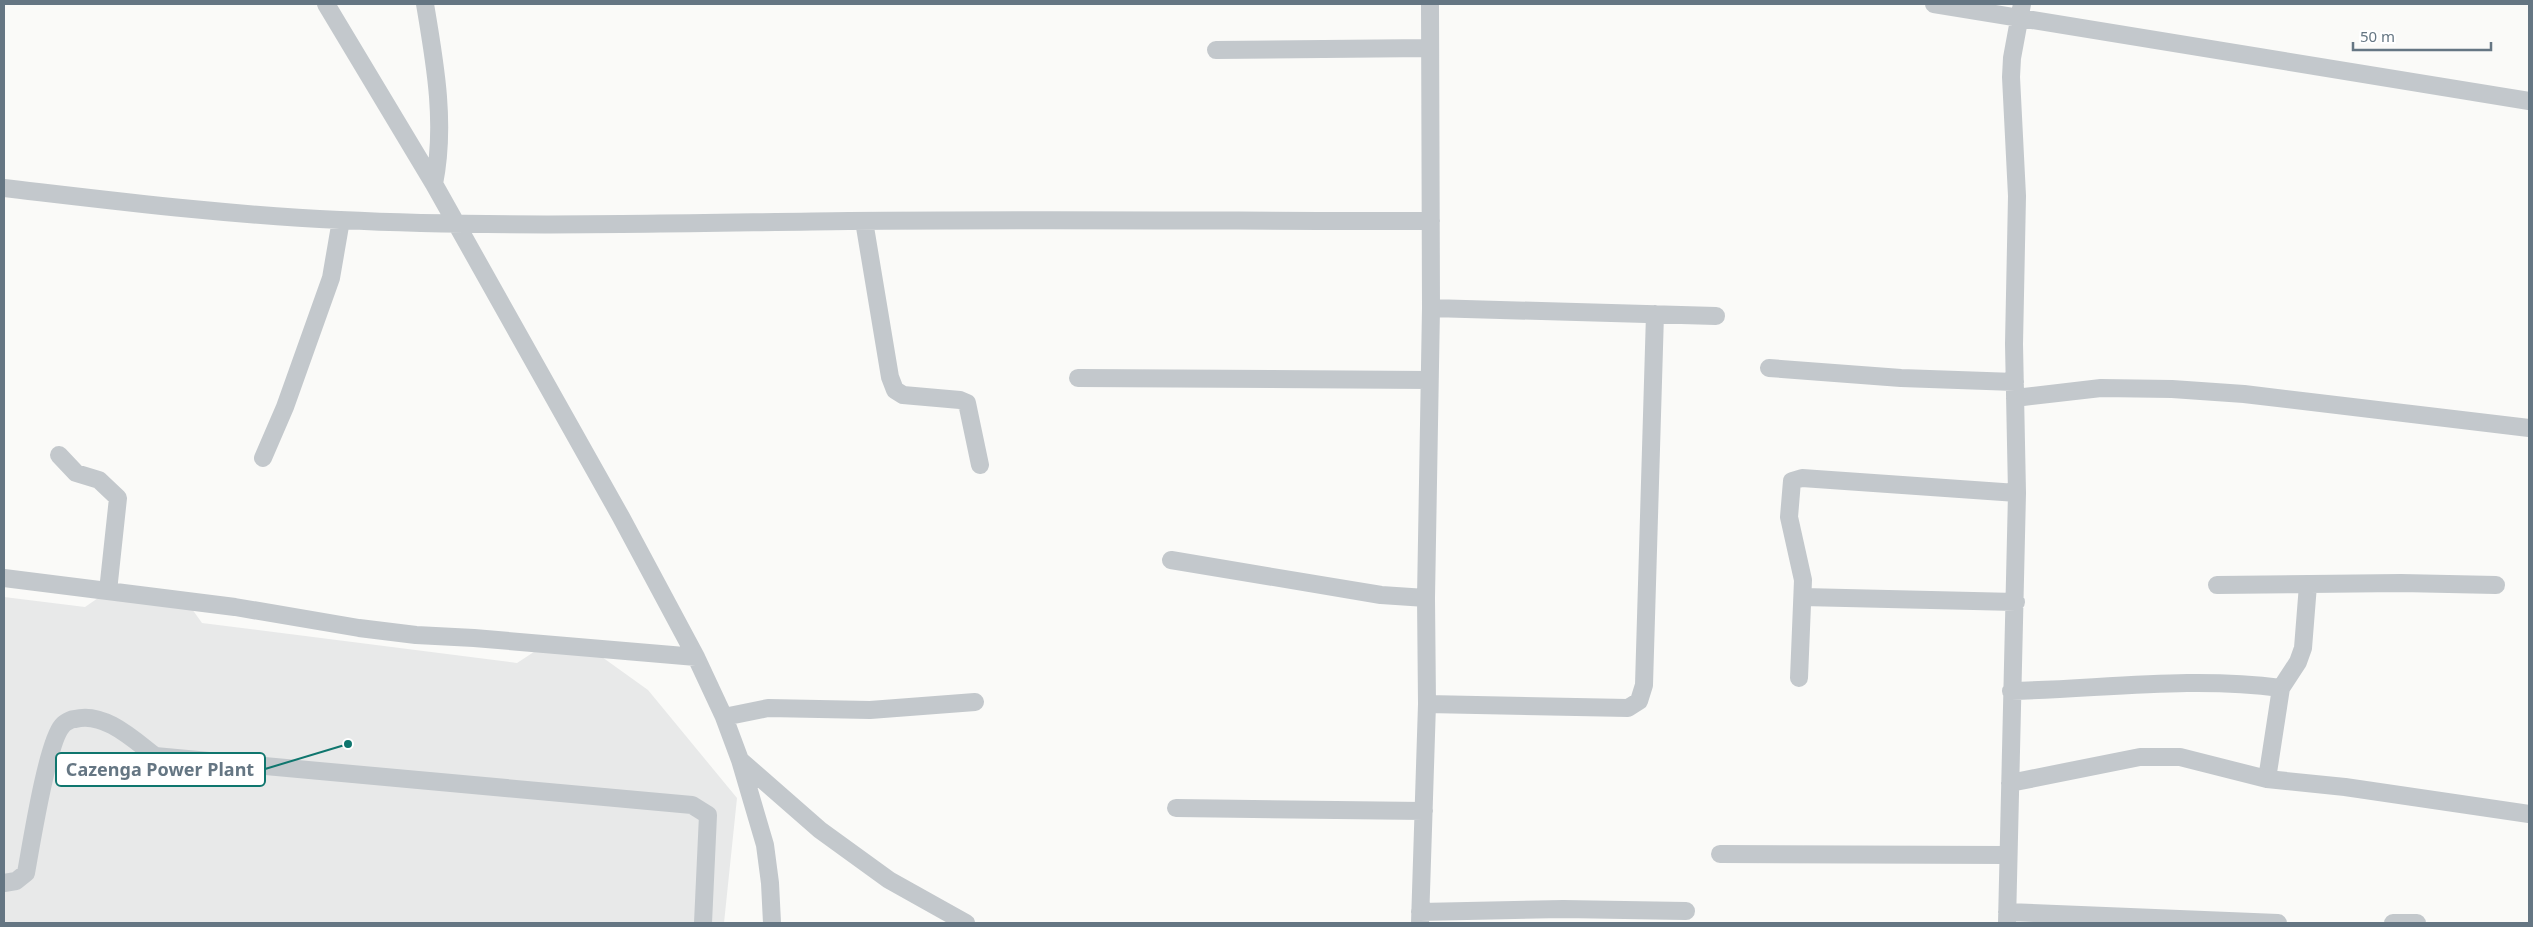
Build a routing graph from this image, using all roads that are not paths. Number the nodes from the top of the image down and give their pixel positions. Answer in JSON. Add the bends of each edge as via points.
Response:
{"nodes":[{"id":1,"x":326,"y":4,"type":"edge"},
{"id":2,"x":425,"y":4,"type":"edge"},
{"id":3,"x":1430,"y":4,"type":"edge"},
{"id":4,"x":1934,"y":4,"type":"edge"},
{"id":5,"x":1987,"y":7,"type":"edge"},
{"id":6,"x":2020,"y":10,"type":"edge"},
{"id":7,"x":1430,"y":48,"type":"junction"},
{"id":8,"x":1216,"y":50,"type":"dead end"},
{"id":9,"x":2529,"y":102,"type":"edge"},
{"id":10,"x":434,"y":184,"type":"junction"},
{"id":11,"x":4,"y":188,"type":"edge"},
{"id":12,"x":341,"y":220,"type":"junction"},
{"id":13,"x":864,"y":221,"type":"junction"},
{"id":14,"x":1431,"y":221,"type":"junction"},
{"id":15,"x":456,"y":223,"type":"junction"},
{"id":16,"x":1431,"y":308,"type":"junction"},
{"id":17,"x":1655,"y":314,"type":"junction"},
{"id":18,"x":1716,"y":316,"type":"dead end"},
{"id":19,"x":1769,"y":368,"type":"dead end"},
{"id":20,"x":1078,"y":378,"type":"dead end"},
{"id":21,"x":1429,"y":380,"type":"junction"},
{"id":22,"x":2015,"y":390,"type":"junction"},
{"id":23,"x":2529,"y":428,"type":"edge"},
{"id":24,"x":59,"y":456,"type":"dead end"},
{"id":25,"x":263,"y":458,"type":"dead end"},
{"id":26,"x":980,"y":465,"type":"dead end"},
{"id":27,"x":2016,"y":493,"type":"junction"},
{"id":28,"x":1171,"y":560,"type":"dead end"},
{"id":29,"x":4,"y":578,"type":"edge"},
{"id":30,"x":2308,"y":585,"type":"junction"},
{"id":31,"x":2496,"y":585,"type":"dead end"},
{"id":32,"x":2217,"y":586,"type":"dead end"},
{"id":33,"x":108,"y":591,"type":"junction"},
{"id":34,"x":1803,"y":597,"type":"junction"},
{"id":35,"x":1426,"y":598,"type":"junction"},
{"id":36,"x":2016,"y":602,"type":"junction"},
{"id":37,"x":696,"y":657,"type":"junction"},
{"id":38,"x":1800,"y":678,"type":"dead end"},
{"id":39,"x":2280,"y":688,"type":"junction"},
{"id":40,"x":2011,"y":692,"type":"junction"},
{"id":41,"x":975,"y":702,"type":"dead end"},
{"id":42,"x":1427,"y":704,"type":"junction"},
{"id":43,"x":724,"y":717,"type":"junction"},
{"id":44,"x":740,"y":760,"type":"junction"},
{"id":45,"x":2267,"y":779,"type":"junction"},
{"id":46,"x":2010,"y":783,"type":"junction"},
{"id":47,"x":1176,"y":808,"type":"dead end"},
{"id":48,"x":1424,"y":811,"type":"junction"},
{"id":49,"x":2529,"y":814,"type":"edge"},
{"id":50,"x":1720,"y":854,"type":"dead end"},
{"id":51,"x":2008,"y":855,"type":"junction"},
{"id":52,"x":4,"y":883,"type":"edge"},
{"id":53,"x":1686,"y":911,"type":"dead end"},
{"id":54,"x":1420,"y":918,"type":"edge"},
{"id":55,"x":2007,"y":918,"type":"edge"},
{"id":56,"x":704,"y":923,"type":"edge"},
{"id":57,"x":772,"y":923,"type":"edge"},
{"id":58,"x":966,"y":923,"type":"edge"},
{"id":59,"x":2278,"y":923,"type":"edge"},
{"id":60,"x":2393,"y":923,"type":"edge"},
{"id":61,"x":2417,"y":923,"type":"edge"}],
"edges":[{"from":1,"to":10,"type":"street"},
{"from":2,"to":10,"type":"street","via":[[439,115],[439,159]]},
{"from":3,"to":7,"type":"street"},
{"from":4,"to":5,"type":"street"},
{"from":5,"to":6,"type":"street"},
{"from":6,"to":9,"type":"street"},
{"from":6,"to":22,"type":"street","via":[[2011,76],[2017,196]]},
{"from":7,"to":8,"type":"street"},
{"from":7,"to":14,"type":"street"},
{"from":10,"to":15,"type":"street"},
{"from":11,"to":12,"type":"street","via":[[231,213]]},
{"from":12,"to":15,"type":"street"},
{"from":12,"to":25,"type":"street","via":[[331,278]]},
{"from":13,"to":14,"type":"street"},
{"from":13,"to":15,"type":"street","via":[[622,225]]},
{"from":13,"to":26,"type":"street","via":[[890,377],[895,390],[903,395],[967,403]]},
{"from":14,"to":16,"type":"street"},
{"from":15,"to":37,"type":"street"},
{"from":16,"to":17,"type":"street"},
{"from":16,"to":21,"type":"street"},
{"from":17,"to":18,"type":"street"},
{"from":17,"to":42,"type":"street","via":[[1644,685],[1639,701],[1628,708]]},
{"from":19,"to":22,"type":"street"},
{"from":20,"to":21,"type":"street"},
{"from":21,"to":35,"type":"street"},
{"from":22,"to":23,"type":"street","via":[[2172,389],[2244,394]]},
{"from":22,"to":27,"type":"street"},
{"from":24,"to":33,"type":"street","via":[[76,472],[99,480],[118,498]]},
{"from":27,"to":34,"type":"street","via":[[1802,478],[1792,481],[1789,517],[1803,580]]},
{"from":27,"to":36,"type":"street"},
{"from":28,"to":35,"type":"street","via":[[1381,595]]},
{"from":29,"to":33,"type":"street"},
{"from":30,"to":31,"type":"street"},
{"from":30,"to":32,"type":"street"},
{"from":30,"to":39,"type":"street","via":[[2303,648],[2298,662]]},
{"from":33,"to":37,"type":"street","via":[[416,635]]},
{"from":34,"to":36,"type":"street"},
{"from":34,"to":38,"type":"street"},
{"from":35,"to":42,"type":"street"},
{"from":36,"to":40,"type":"street"},
{"from":37,"to":43,"type":"street"},
{"from":39,"to":40,"type":"street","via":[[2182,682]]},
{"from":39,"to":45,"type":"street"},
{"from":40,"to":46,"type":"street"},
{"from":41,"to":43,"type":"street","via":[[870,710],[768,708]]},
{"from":42,"to":48,"type":"street"},
{"from":43,"to":44,"type":"street"},
{"from":44,"to":57,"type":"street","via":[[765,846]]},
{"from":44,"to":58,"type":"street","via":[[820,830],[889,880]]},
{"from":45,"to":46,"type":"street","via":[[2196,760],[2159,755]]},
{"from":45,"to":49,"type":"street"},
{"from":46,"to":51,"type":"street"},
{"from":47,"to":48,"type":"street"},
{"from":48,"to":54,"type":"street"},
{"from":50,"to":51,"type":"street"},
{"from":51,"to":55,"type":"street"},
{"from":52,"to":56,"type":"street","via":[[16,881],[26,873],[52,747],[62,725],[75,718],[92,718],[111,724],[155,756],[692,805],[708,815]]},
{"from":53,"to":54,"type":"street","via":[[1563,909]]},
{"from":55,"to":59,"type":"street"},
{"from":60,"to":61,"type":"street"}]}
